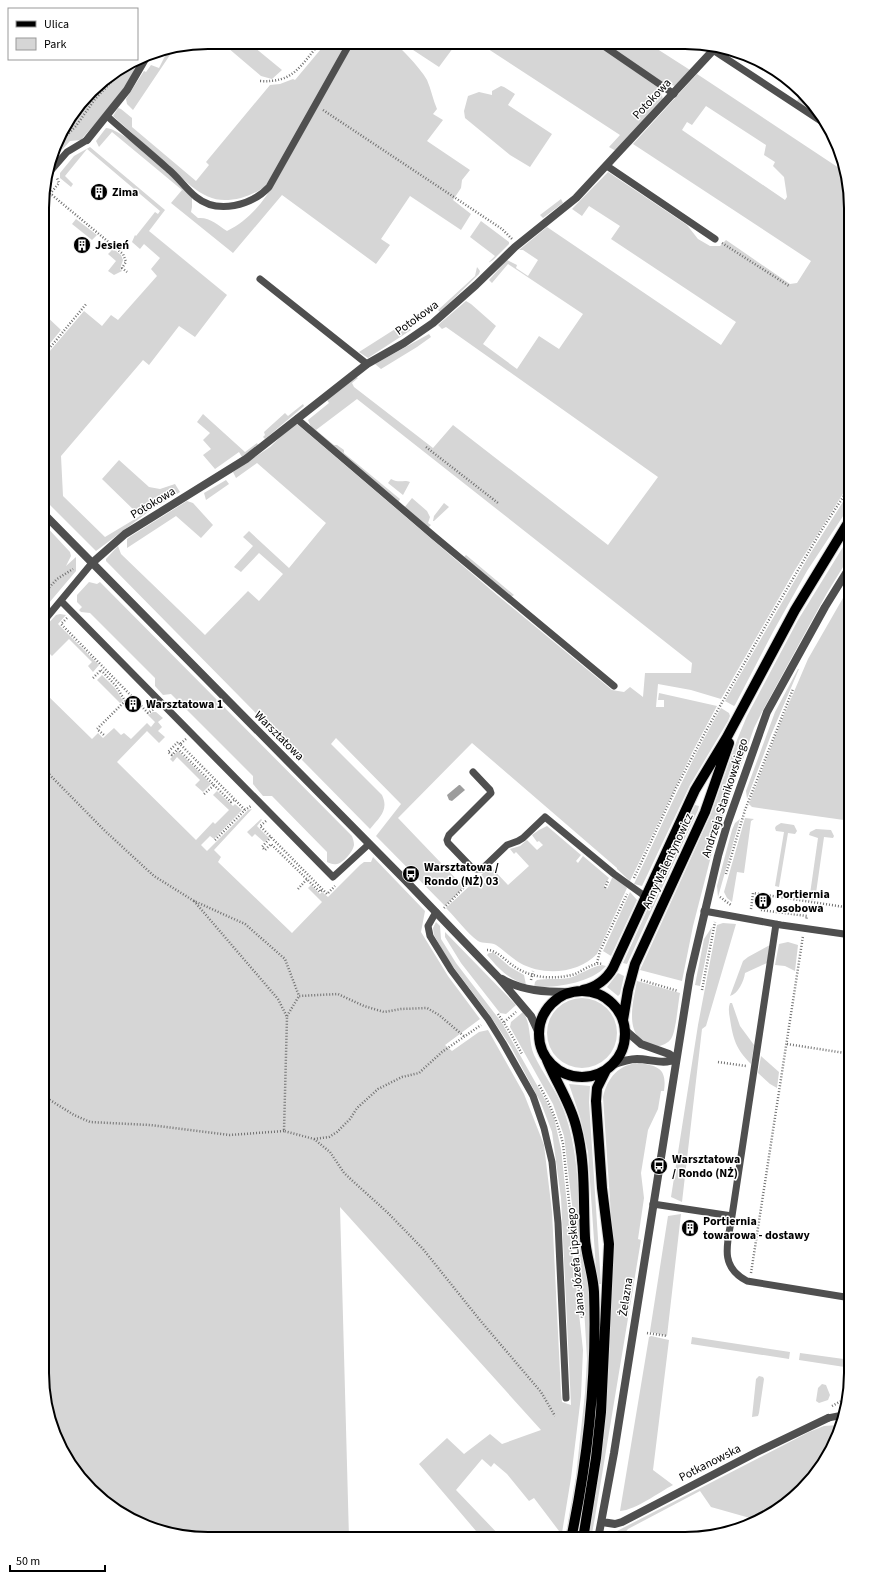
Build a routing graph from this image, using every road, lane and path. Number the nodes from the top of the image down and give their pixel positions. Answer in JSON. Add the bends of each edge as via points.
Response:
{"nodes":[{"id":1,"x":315,"y":49,"type":"edge"},
{"id":2,"x":347,"y":49,"type":"edge"},
{"id":3,"x":608,"y":49,"type":"edge"},
{"id":4,"x":712,"y":51,"type":"edge"},
{"id":5,"x":723,"y":53,"type":"edge"},
{"id":6,"x":142,"y":63,"type":"edge"},
{"id":7,"x":260,"y":81,"type":"dead end"},
{"id":8,"x":112,"y":82,"type":"edge"},
{"id":9,"x":674,"y":94,"type":"junction"},
{"id":10,"x":314,"y":105,"type":"junction"},
{"id":11,"x":107,"y":116,"type":"junction"},
{"id":12,"x":815,"y":117,"type":"edge"},
{"id":13,"x":66,"y":136,"type":"edge"},
{"id":14,"x":87,"y":140,"type":"joint"},
{"id":15,"x":607,"y":166,"type":"junction"},
{"id":16,"x":54,"y":167,"type":"edge"},
{"id":17,"x":49,"y":194,"type":"edge"},
{"id":18,"x":715,"y":239,"type":"joint"},
{"id":19,"x":518,"y":244,"type":"junction"},
{"id":20,"x":127,"y":272,"type":"dead end"},
{"id":21,"x":260,"y":279,"type":"dead end"},
{"id":22,"x":789,"y":286,"type":"dead end"},
{"id":23,"x":87,"y":303,"type":"dead end"},
{"id":24,"x":49,"y":349,"type":"edge"},
{"id":25,"x":367,"y":364,"type":"junction"},
{"id":26,"x":297,"y":419,"type":"junction"},
{"id":27,"x":426,"y":447,"type":"dead end"},
{"id":28,"x":844,"y":496,"type":"edge"},
{"id":29,"x":498,"y":503,"type":"dead end"},
{"id":30,"x":49,"y":519,"type":"edge"},
{"id":31,"x":844,"y":530,"type":"edge"},
{"id":32,"x":92,"y":563,"type":"junction"},
{"id":33,"x":844,"y":576,"type":"edge"},
{"id":34,"x":49,"y":588,"type":"edge"},
{"id":35,"x":61,"y":600,"type":"junction"},
{"id":36,"x":49,"y":615,"type":"edge"},
{"id":37,"x":92,"y":678,"type":"dead end"},
{"id":38,"x":794,"y":685,"type":"dead end"},
{"id":39,"x":614,"y":686,"type":"dead end"},
{"id":40,"x":741,"y":713,"type":"junction"},
{"id":41,"x":104,"y":735,"type":"dead end"},
{"id":42,"x":180,"y":744,"type":"dead end"},
{"id":43,"x":473,"y":772,"type":"dead end"},
{"id":44,"x":49,"y":774,"type":"edge"},
{"id":45,"x":214,"y":785,"type":"junction"},
{"id":46,"x":204,"y":794,"type":"dead end"},
{"id":47,"x":234,"y":800,"type":"dead end"},
{"id":48,"x":272,"y":837,"type":"dead end"},
{"id":49,"x":369,"y":844,"type":"junction"},
{"id":50,"x":482,"y":869,"type":"junction"},
{"id":51,"x":307,"y":879,"type":"junction"},
{"id":52,"x":724,"y":880,"type":"dead end"},
{"id":53,"x":630,"y":886,"type":"junction"},
{"id":54,"x":298,"y":889,"type":"dead end"},
{"id":55,"x":322,"y":890,"type":"dead end"},
{"id":56,"x":721,"y":892,"type":"dead end"},
{"id":57,"x":646,"y":897,"type":"junction"},
{"id":58,"x":720,"y":897,"type":"junction"},
{"id":59,"x":194,"y":901,"type":"junction"},
{"id":60,"x":733,"y":906,"type":"dead end"},
{"id":61,"x":844,"y":907,"type":"edge"},
{"id":62,"x":444,"y":908,"type":"dead end"},
{"id":63,"x":745,"y":908,"type":"dead end"},
{"id":64,"x":751,"y":909,"type":"junction"},
{"id":65,"x":704,"y":911,"type":"junction"},
{"id":66,"x":436,"y":912,"type":"junction"},
{"id":67,"x":717,"y":913,"type":"junction"},
{"id":68,"x":776,"y":924,"type":"junction"},
{"id":69,"x":805,"y":928,"type":"junction"},
{"id":70,"x":844,"y":934,"type":"edge"},
{"id":71,"x":478,"y":956,"type":"junction"},
{"id":72,"x":597,"y":963,"type":"junction"},
{"id":73,"x":613,"y":968,"type":"junction"},
{"id":74,"x":498,"y":977,"type":"junction"},
{"id":75,"x":631,"y":977,"type":"junction"},
{"id":76,"x":583,"y":990,"type":"junction"},
{"id":77,"x":702,"y":990,"type":"dead end"},
{"id":78,"x":569,"y":992,"type":"junction"},
{"id":79,"x":686,"y":993,"type":"junction"},
{"id":80,"x":299,"y":996,"type":"junction"},
{"id":81,"x":494,"y":1010,"type":"dead end"},
{"id":82,"x":287,"y":1017,"type":"junction"},
{"id":83,"x":488,"y":1019,"type":"junction"},
{"id":84,"x":504,"y":1022,"type":"dead end"},
{"id":85,"x":624,"y":1025,"type":"junction"},
{"id":86,"x":538,"y":1031,"type":"junction"},
{"id":87,"x":465,"y":1037,"type":"junction"},
{"id":88,"x":787,"y":1044,"type":"junction"},
{"id":89,"x":844,"y":1053,"type":"edge"},
{"id":90,"x":676,"y":1059,"type":"junction"},
{"id":91,"x":547,"y":1060,"type":"junction"},
{"id":92,"x":718,"y":1062,"type":"dead end"},
{"id":93,"x":755,"y":1067,"type":"junction"},
{"id":94,"x":609,"y":1068,"type":"junction"},
{"id":95,"x":49,"y":1099,"type":"edge"},
{"id":96,"x":284,"y":1131,"type":"junction"},
{"id":97,"x":314,"y":1139,"type":"junction"},
{"id":98,"x":653,"y":1204,"type":"junction"},
{"id":99,"x":732,"y":1216,"type":"junction"},
{"id":100,"x":752,"y":1271,"type":"dead end"},
{"id":101,"x":844,"y":1297,"type":"edge"},
{"id":102,"x":648,"y":1333,"type":"dead end"},
{"id":103,"x":667,"y":1336,"type":"dead end"},
{"id":104,"x":566,"y":1398,"type":"dead end"},
{"id":105,"x":555,"y":1416,"type":"dead end"},
{"id":106,"x":838,"y":1416,"type":"edge"},
{"id":107,"x":828,"y":1418,"type":"joint"},
{"id":108,"x":602,"y":1522,"type":"junction"},
{"id":109,"x":572,"y":1532,"type":"edge"},
{"id":110,"x":584,"y":1532,"type":"edge"},
{"id":111,"x":600,"y":1532,"type":"edge"}],
"edges":[{"from":1,"to":7,"type":"path","via":[[293,74],[280,80]]},
{"from":2,"to":10,"type":"lane"},
{"from":3,"to":9,"type":"lane"},
{"from":4,"to":9,"type":"street","name":"Potokowa"},
{"from":5,"to":12,"type":"lane"},
{"from":6,"to":11,"type":"street","via":[[127,90]]},
{"from":8,"to":13,"type":"path"},
{"from":9,"to":15,"type":"street","name":"Potokowa"},
{"from":10,"to":11,"type":"lane","via":[[269,187],[252,200],[224,206],[213,206],[197,198],[172,172]]},
{"from":10,"to":19,"type":"path","via":[[502,229]]},
{"from":11,"to":14,"type":"street"},
{"from":14,"to":16,"type":"lane","via":[[67,152]]},
{"from":15,"to":18,"type":"lane"},
{"from":15,"to":19,"type":"street","name":"Potokowa","via":[[576,198]]},
{"from":17,"to":20,"type":"path","via":[[123,254],[126,262],[122,268]]},
{"from":18,"to":22,"type":"path"},
{"from":19,"to":25,"type":"street","name":"Potokowa","via":[[433,323]]},
{"from":21,"to":25,"type":"lane"},
{"from":23,"to":24,"type":"path"},
{"from":25,"to":26,"type":"street","name":"Potokowa"},
{"from":26,"to":32,"type":"street","name":"Potokowa","via":[[246,459],[125,534]]},
{"from":26,"to":39,"type":"lane"},
{"from":27,"to":29,"type":"path"},
{"from":28,"to":53,"type":"path","via":[[778,604],[707,729]]},
{"from":30,"to":32,"type":"street","name":"Warsztatowa"},
{"from":31,"to":40,"type":"main road","name":"Anny Walentynowicz","via":[[795,610]]},
{"from":32,"to":34,"type":"path","via":[[70,571]]},
{"from":32,"to":35,"type":"lane"},
{"from":32,"to":49,"type":"street","name":"Warsztatowa"},
{"from":33,"to":65,"type":"street","name":"Andrzeja Stanikowskiego","via":[[767,712],[727,825]]},
{"from":35,"to":36,"type":"lane"},
{"from":35,"to":49,"type":"lane","via":[[333,877]]},
{"from":37,"to":41,"type":"path","via":[[102,669],[125,701],[97,729]]},
{"from":38,"to":52,"type":"path","via":[[745,810]]},
{"from":40,"to":57,"type":"main road","name":"Anny Walentynowicz","via":[[692,797]]},
{"from":40,"to":75,"type":"main road","name":"Anny Walentynowicz","via":[[705,812],[638,956]]},
{"from":42,"to":45,"type":"path","via":[[178,742],[168,752],[172,755],[178,748]]},
{"from":43,"to":50,"type":"lane","via":[[491,793],[447,840],[472,868]]},
{"from":44,"to":59,"type":"path","via":[[154,876]]},
{"from":45,"to":46,"type":"path"},
{"from":45,"to":47,"type":"path","via":[[231,802]]},
{"from":48,"to":51,"type":"path","via":[[262,847],[265,850],[271,844]]},
{"from":49,"to":66,"type":"street","name":"Warsztatowa"},
{"from":50,"to":53,"type":"lane","via":[[507,845],[523,838],[546,817]]},
{"from":50,"to":62,"type":"path"},
{"from":51,"to":54,"type":"path"},
{"from":51,"to":55,"type":"path","via":[[320,892]]},
{"from":53,"to":57,"type":"lane"},
{"from":53,"to":72,"type":"path"},
{"from":56,"to":58,"type":"path"},
{"from":57,"to":73,"type":"main road","name":"Anny Walentynowicz"},
{"from":58,"to":60,"type":"path"},
{"from":58,"to":67,"type":"path"},
{"from":59,"to":80,"type":"path","via":[[245,924],[285,959]]},
{"from":59,"to":82,"type":"path","via":[[278,999]]},
{"from":61,"to":64,"type":"path","via":[[753,893]]},
{"from":63,"to":64,"type":"path"},
{"from":64,"to":69,"type":"path","via":[[806,916]]},
{"from":65,"to":67,"type":"lane"},
{"from":65,"to":79,"type":"street","name":"Andrzeja Stanikowskiego"},
{"from":66,"to":71,"type":"street","name":"Warsztatowa"},
{"from":66,"to":83,"type":"lane","via":[[428,926],[430,936],[451,970]]},
{"from":67,"to":68,"type":"lane"},
{"from":67,"to":77,"type":"path"},
{"from":68,"to":69,"type":"lane"},
{"from":68,"to":93,"type":"lane"},
{"from":69,"to":70,"type":"lane"},
{"from":69,"to":88,"type":"path"},
{"from":71,"to":72,"type":"path","via":[[488,950],[493,951],[525,972],[556,978],[576,973]]},
{"from":71,"to":74,"type":"street","name":"Warsztatowa"},
{"from":72,"to":73,"type":"path"},
{"from":73,"to":76,"type":"main road","name":"Anny Walentynowicz","via":[[599,984]]},
{"from":74,"to":78,"type":"street","name":"Warsztatowa","via":[[529,990]]},
{"from":74,"to":86,"type":"street","name":"Warsztatowa","via":[[531,1016]]},
{"from":75,"to":79,"type":"path"},
{"from":75,"to":85,"type":"main road","name":"Anny Walentynowicz"},
{"from":76,"to":78,"type":"main road"},
{"from":76,"to":85,"type":"main road","via":[[600,994],[610,1000],[618,1009]]},
{"from":78,"to":86,"type":"main road","via":[[558,997],[550,1005],[543,1014]]},
{"from":79,"to":90,"type":"street","name":"Andrzeja Stanikowskiego"},
{"from":80,"to":82,"type":"path"},
{"from":80,"to":87,"type":"path","via":[[338,994],[384,1012],[427,1008]]},
{"from":81,"to":84,"type":"path"},
{"from":82,"to":96,"type":"path"},
{"from":83,"to":87,"type":"path"},
{"from":83,"to":104,"type":"lane","via":[[533,1096],[552,1162],[558,1222]]},
{"from":85,"to":90,"type":"street","via":[[641,1044]]},
{"from":85,"to":94,"type":"main road","via":[[622,1049]]},
{"from":86,"to":91,"type":"main road"},
{"from":87,"to":97,"type":"path","via":[[419,1072],[378,1089],[357,1108],[337,1132],[329,1137]]},
{"from":88,"to":89,"type":"path"},
{"from":88,"to":100,"type":"path"},
{"from":90,"to":94,"type":"street","via":[[662,1062],[636,1058]]},
{"from":90,"to":98,"type":"street","name":"Żelazna"},
{"from":91,"to":94,"type":"main road","via":[[558,1070],[578,1077],[592,1076]]},
{"from":91,"to":109,"type":"main road","name":"Jana Józefa Lipskiego","via":[[568,1102],[578,1132],[583,1166],[586,1247],[594,1290],[590,1414]]},
{"from":92,"to":93,"type":"path"},
{"from":93,"to":99,"type":"lane"},
{"from":94,"to":110,"type":"main road","name":"Jana Józefa Lipskiego","via":[[599,1083],[596,1101],[609,1244],[599,1434]]},
{"from":95,"to":96,"type":"path","via":[[90,1122],[150,1125],[230,1135]]},
{"from":96,"to":97,"type":"path"},
{"from":97,"to":105,"type":"path","via":[[330,1152],[344,1173],[423,1249],[541,1392]]},
{"from":98,"to":99,"type":"lane"},
{"from":98,"to":108,"type":"street","name":"Żelazna"},
{"from":99,"to":101,"type":"lane","via":[[726,1253],[730,1266],[740,1278],[760,1284]]},
{"from":102,"to":103,"type":"path"},
{"from":106,"to":107,"type":"lane"},
{"from":107,"to":108,"type":"street","name":"Potkanowska","via":[[625,1520],[615,1524]]},
{"from":108,"to":111,"type":"street","name":"Żelazna"}]}
